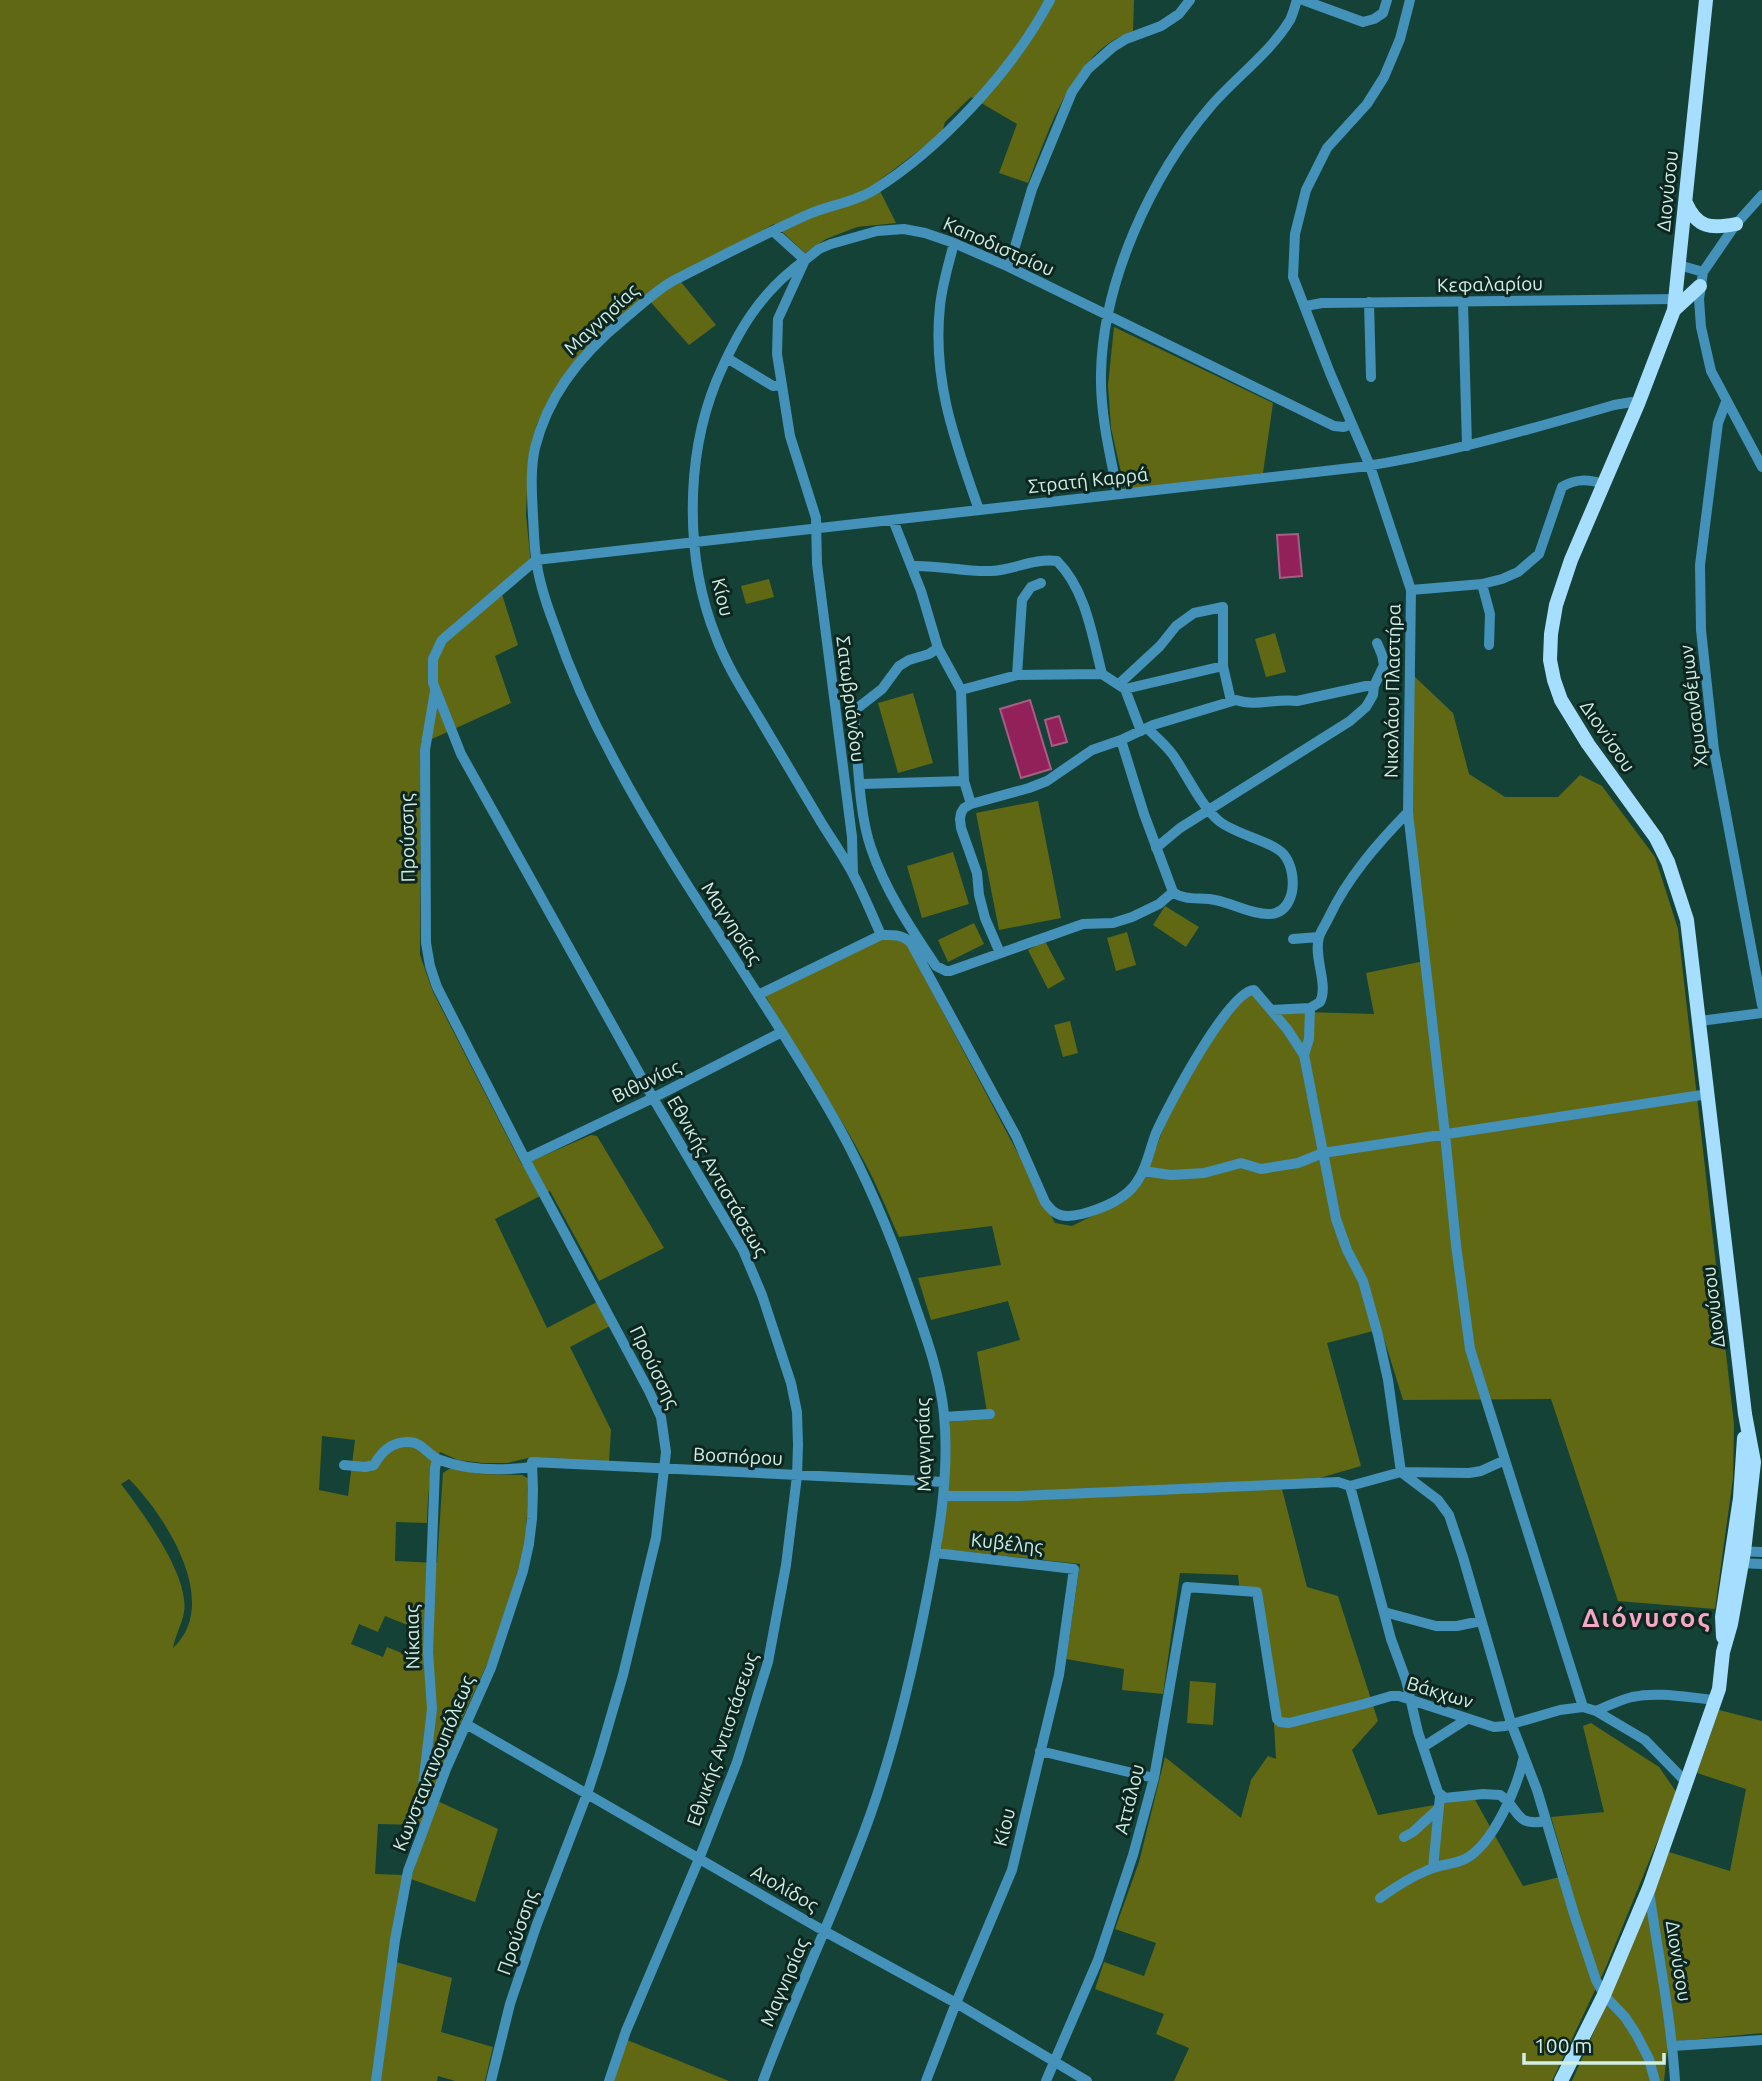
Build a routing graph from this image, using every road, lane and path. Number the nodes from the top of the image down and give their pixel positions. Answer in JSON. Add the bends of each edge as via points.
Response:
{"nodes":[{"id":1,"x":1050,"y":0,"type":"edge"},
{"id":2,"x":1190,"y":0,"type":"edge"},
{"id":3,"x":1300,"y":0,"type":"edge"},
{"id":4,"x":1387,"y":0,"type":"edge"},
{"id":5,"x":1410,"y":0,"type":"edge"},
{"id":6,"x":1706,"y":0,"type":"edge"},
{"id":7,"x":1762,"y":195,"type":"edge"},
{"id":8,"x":1686,"y":201,"type":"junction"},
{"id":9,"x":1736,"y":224,"type":"junction"},
{"id":10,"x":773,"y":231,"type":"junction"},
{"id":11,"x":954,"y":243,"type":"junction"},
{"id":12,"x":806,"y":260,"type":"junction"},
{"id":13,"x":1679,"y":265,"type":"junction"},
{"id":14,"x":1009,"y":267,"type":"junction"},
{"id":15,"x":1701,"y":279,"type":"junction"},
{"id":16,"x":1369,"y":302,"type":"junction"},
{"id":17,"x":1463,"y":302,"type":"junction"},
{"id":18,"x":1675,"y":304,"type":"junction"},
{"id":19,"x":1306,"y":306,"type":"junction"},
{"id":20,"x":1108,"y":315,"type":"junction"},
{"id":21,"x":727,"y":358,"type":"junction"},
{"id":22,"x":1371,"y":377,"type":"dead end"},
{"id":23,"x":781,"y":385,"type":"junction"},
{"id":24,"x":1726,"y":402,"type":"junction"},
{"id":25,"x":1638,"y":404,"type":"junction"},
{"id":26,"x":1351,"y":424,"type":"junction"},
{"id":27,"x":1467,"y":446,"type":"junction"},
{"id":28,"x":1370,"y":466,"type":"junction"},
{"id":29,"x":1762,"y":467,"type":"edge"},
{"id":30,"x":1602,"y":484,"type":"junction"},
{"id":31,"x":1118,"y":495,"type":"junction"},
{"id":32,"x":979,"y":510,"type":"junction"},
{"id":33,"x":893,"y":520,"type":"junction"},
{"id":34,"x":816,"y":529,"type":"junction"},
{"id":35,"x":695,"y":542,"type":"junction"},
{"id":36,"x":536,"y":561,"type":"junction"},
{"id":37,"x":912,"y":566,"type":"junction"},
{"id":38,"x":1041,"y":583,"type":"dead end"},
{"id":39,"x":1482,"y":584,"type":"junction"},
{"id":40,"x":1412,"y":590,"type":"junction"},
{"id":41,"x":1377,"y":643,"type":"dead end"},
{"id":42,"x":1489,"y":645,"type":"dead end"},
{"id":43,"x":938,"y":648,"type":"junction"},
{"id":44,"x":1223,"y":666,"type":"junction"},
{"id":45,"x":1102,"y":674,"type":"junction"},
{"id":46,"x":1017,"y":675,"type":"junction"},
{"id":47,"x":1374,"y":686,"type":"junction"},
{"id":48,"x":1122,"y":687,"type":"junction"},
{"id":49,"x":435,"y":689,"type":"junction"},
{"id":50,"x":961,"y":690,"type":"junction"},
{"id":51,"x":1231,"y":701,"type":"junction"},
{"id":52,"x":1144,"y":729,"type":"junction"},
{"id":53,"x":1121,"y":740,"type":"junction"},
{"id":54,"x":964,"y":781,"type":"junction"},
{"id":55,"x":861,"y":784,"type":"junction"},
{"id":56,"x":971,"y":804,"type":"junction"},
{"id":57,"x":1210,"y":811,"type":"junction"},
{"id":58,"x":1408,"y":812,"type":"junction"},
{"id":59,"x":1156,"y":848,"type":"junction"},
{"id":60,"x":853,"y":874,"type":"junction"},
{"id":61,"x":1173,"y":892,"type":"junction"},
{"id":62,"x":881,"y":934,"type":"junction"},
{"id":63,"x":1319,"y":937,"type":"junction"},
{"id":64,"x":1293,"y":939,"type":"dead end"},
{"id":65,"x":1000,"y":953,"type":"junction"},
{"id":66,"x":758,"y":995,"type":"junction"},
{"id":67,"x":1762,"y":1005,"type":"edge"},
{"id":68,"x":1310,"y":1008,"type":"junction"},
{"id":69,"x":1271,"y":1010,"type":"junction"},
{"id":70,"x":1762,"y":1013,"type":"edge"},
{"id":71,"x":1700,"y":1021,"type":"junction"},
{"id":72,"x":782,"y":1032,"type":"junction"},
{"id":73,"x":1304,"y":1055,"type":"junction"},
{"id":74,"x":1708,"y":1094,"type":"junction"},
{"id":75,"x":653,"y":1098,"type":"junction"},
{"id":76,"x":1445,"y":1134,"type":"junction"},
{"id":77,"x":1323,"y":1153,"type":"junction"},
{"id":78,"x":525,"y":1159,"type":"junction"},
{"id":79,"x":1143,"y":1171,"type":"junction"},
{"id":80,"x":990,"y":1414,"type":"dead end"},
{"id":81,"x":944,"y":1417,"type":"junction"},
{"id":82,"x":437,"y":1460,"type":"junction"},
{"id":83,"x":1504,"y":1460,"type":"junction"},
{"id":84,"x":1753,"y":1462,"type":"edge"},
{"id":85,"x":344,"y":1465,"type":"dead end"},
{"id":86,"x":531,"y":1465,"type":"junction"},
{"id":87,"x":665,"y":1470,"type":"junction"},
{"id":88,"x":1401,"y":1472,"type":"junction"},
{"id":89,"x":797,"y":1476,"type":"junction"},
{"id":90,"x":944,"y":1482,"type":"junction"},
{"id":91,"x":1350,"y":1486,"type":"junction"},
{"id":92,"x":943,"y":1496,"type":"junction"},
{"id":93,"x":1762,"y":1552,"type":"edge"},
{"id":94,"x":936,"y":1553,"type":"junction"},
{"id":95,"x":1737,"y":1557,"type":"junction"},
{"id":96,"x":1762,"y":1564,"type":"edge"},
{"id":97,"x":1074,"y":1569,"type":"joint"},
{"id":98,"x":1259,"y":1595,"type":"joint"},
{"id":99,"x":1384,"y":1612,"type":"junction"},
{"id":100,"x":1481,"y":1621,"type":"junction"},
{"id":101,"x":1410,"y":1699,"type":"junction"},
{"id":102,"x":1716,"y":1700,"type":"junction"},
{"id":103,"x":1583,"y":1707,"type":"junction"},
{"id":104,"x":1595,"y":1711,"type":"junction"},
{"id":105,"x":1467,"y":1719,"type":"junction"},
{"id":106,"x":1511,"y":1723,"type":"junction"},
{"id":107,"x":466,"y":1724,"type":"junction"},
{"id":108,"x":1423,"y":1747,"type":"junction"},
{"id":109,"x":1040,"y":1751,"type":"junction"},
{"id":110,"x":1524,"y":1756,"type":"junction"},
{"id":111,"x":1154,"y":1778,"type":"junction"},
{"id":112,"x":1686,"y":1782,"type":"junction"},
{"id":113,"x":587,"y":1794,"type":"junction"},
{"id":114,"x":1440,"y":1796,"type":"junction"},
{"id":115,"x":1507,"y":1802,"type":"junction"},
{"id":116,"x":1438,"y":1809,"type":"junction"},
{"id":117,"x":429,"y":1812,"type":"junction"},
{"id":118,"x":1546,"y":1821,"type":"junction"},
{"id":119,"x":1404,"y":1837,"type":"dead end"},
{"id":120,"x":699,"y":1859,"type":"junction"},
{"id":121,"x":1433,"y":1868,"type":"junction"},
{"id":122,"x":1649,"y":1888,"type":"junction"},
{"id":123,"x":1380,"y":1898,"type":"dead end"},
{"id":124,"x":824,"y":1931,"type":"junction"},
{"id":125,"x":1604,"y":1994,"type":"junction"},
{"id":126,"x":956,"y":2003,"type":"junction"},
{"id":127,"x":1762,"y":2040,"type":"edge"},
{"id":128,"x":1673,"y":2046,"type":"junction"},
{"id":129,"x":1055,"y":2062,"type":"junction"},
{"id":130,"x":376,"y":2081,"type":"edge"},
{"id":131,"x":491,"y":2081,"type":"edge"},
{"id":132,"x":609,"y":2081,"type":"edge"},
{"id":133,"x":763,"y":2081,"type":"edge"},
{"id":134,"x":926,"y":2081,"type":"edge"},
{"id":135,"x":1046,"y":2081,"type":"edge"},
{"id":136,"x":1087,"y":2081,"type":"edge"},
{"id":137,"x":1561,"y":2081,"type":"edge"},
{"id":138,"x":1655,"y":2081,"type":"edge"},
{"id":139,"x":1675,"y":2081,"type":"edge"}],
"edges":[{"from":1,"to":10,"type":"street","name":"Μαγνησίας","via":[[988,89],[926,151],[874,190]]},
{"from":2,"to":14,"type":"street","via":[[1161,26],[1113,47],[1088,69],[1072,92],[1032,189]]},
{"from":3,"to":4,"type":"street","via":[[1363,22],[1383,13]]},
{"from":3,"to":20,"type":"street","via":[[1274,41],[1186,136],[1135,228]]},
{"from":5,"to":19,"type":"street","name":"Νικολάου Πλαστήρα","via":[[1384,77],[1367,104],[1327,148],[1306,190],[1295,234],[1293,270]]},
{"from":6,"to":8,"type":"main road","name":"Διονύσου"},
{"from":7,"to":9,"type":"street"},
{"from":8,"to":9,"type":"main road","via":[[1691,215],[1704,225]]},
{"from":8,"to":13,"type":"main road","name":"Διονύσου"},
{"from":9,"to":15,"type":"street"},
{"from":10,"to":12,"type":"street"},
{"from":10,"to":36,"type":"street","name":"Μαγνησίας","via":[[661,288],[576,364],[548,410],[534,454]]},
{"from":11,"to":12,"type":"street","name":"Καποδιστρίου","via":[[925,233],[892,230],[831,244]]},
{"from":11,"to":14,"type":"street","name":"Καποδιστρίου"},
{"from":11,"to":32,"type":"street","via":[[940,304],[938,340],[950,425]]},
{"from":12,"to":21,"type":"street","name":"Κίου","via":[[762,299]]},
{"from":12,"to":23,"type":"street","via":[[778,319]]},
{"from":13,"to":15,"type":"street"},
{"from":13,"to":18,"type":"main road","name":"Διονύσου"},
{"from":14,"to":20,"type":"street","name":"Καποδιστρίου"},
{"from":15,"to":18,"type":"main road"},
{"from":15,"to":24,"type":"street","via":[[1700,319],[1706,358]]},
{"from":16,"to":17,"type":"street","name":"Κεφαλαρίου"},
{"from":16,"to":19,"type":"street","name":"Κεφαλαρίου"},
{"from":16,"to":22,"type":"street"},
{"from":17,"to":18,"type":"street","name":"Κεφαλαρίου"},
{"from":17,"to":27,"type":"street"},
{"from":18,"to":25,"type":"main road","name":"Διονύσου"},
{"from":19,"to":26,"type":"street","name":"Νικολάου Πλαστήρα"},
{"from":20,"to":26,"type":"street","name":"Καποδιστρίου","via":[[1334,426]]},
{"from":20,"to":31,"type":"street","via":[[1101,383]]},
{"from":21,"to":23,"type":"street","via":[[773,386]]},
{"from":21,"to":35,"type":"street","name":"Κίου","via":[[699,438]]},
{"from":23,"to":34,"type":"street","via":[[793,447],[815,510]]},
{"from":24,"to":29,"type":"street"},
{"from":24,"to":67,"type":"street","name":"Χρυσανθέμων","via":[[1718,423],[1700,565],[1702,631],[1714,750]]},
{"from":25,"to":27,"type":"street","name":"Στρατή Καρρά","via":[[1614,405]]},
{"from":25,"to":30,"type":"main road","name":"Διονύσου"},
{"from":26,"to":28,"type":"street","name":"Νικολάου Πλαστήρα"},
{"from":27,"to":28,"type":"street","name":"Στρατή Καρρά"},
{"from":28,"to":31,"type":"street","name":"Στρατή Καρρά"},
{"from":28,"to":40,"type":"street","name":"Νικολάου Πλαστήρα"},
{"from":30,"to":39,"type":"street","via":[[1580,480],[1562,487],[1539,554],[1518,572]]},
{"from":30,"to":71,"type":"main road","name":"Διονύσου","via":[[1556,605],[1550,660],[1573,722],[1656,838],[1668,862],[1687,920]]},
{"from":31,"to":32,"type":"street","name":"Στρατή Καρρά"},
{"from":32,"to":33,"type":"street","name":"Στρατή Καρρά"},
{"from":33,"to":34,"type":"street","name":"Στρατή Καρρά"},
{"from":33,"to":37,"type":"street"},
{"from":34,"to":35,"type":"street","name":"Στρατή Καρρά"},
{"from":34,"to":60,"type":"street","name":"Σατωβριάνδου","via":[[818,581]]},
{"from":35,"to":36,"type":"street","name":"Στρατή Καρρά"},
{"from":35,"to":60,"type":"street","name":"Κίου","via":[[706,606],[724,657]]},
{"from":36,"to":49,"type":"street","name":"Εθνικής Αντιστάσεως","via":[[442,640],[433,659]]},
{"from":36,"to":66,"type":"street","name":"Μαγνησίας","via":[[556,631],[599,732],[661,844]]},
{"from":37,"to":43,"type":"street"},
{"from":37,"to":45,"type":"street","via":[[988,571],[1036,560],[1057,561],[1085,607]]},
{"from":38,"to":46,"type":"street","via":[[1031,587],[1022,600]]},
{"from":39,"to":40,"type":"street"},
{"from":39,"to":42,"type":"street","via":[[1490,614]]},
{"from":40,"to":58,"type":"street","name":"Νικολάου Πλαστήρα"},
{"from":41,"to":47,"type":"street","via":[[1384,665]]},
{"from":43,"to":50,"type":"street"},
{"from":43,"to":55,"type":"street","via":[[899,666],[882,689],[855,710]]},
{"from":44,"to":48,"type":"street"},
{"from":44,"to":48,"type":"street","via":[[1223,607],[1194,613],[1176,626]]},
{"from":44,"to":51,"type":"street"},
{"from":45,"to":46,"type":"street"},
{"from":45,"to":48,"type":"street"},
{"from":46,"to":50,"type":"street"},
{"from":47,"to":51,"type":"street","via":[[1297,701]]},
{"from":47,"to":57,"type":"street","via":[[1366,707],[1350,721]]},
{"from":48,"to":52,"type":"street"},
{"from":49,"to":75,"type":"street","name":"Εθνικής Αντιστάσεως","via":[[461,754]]},
{"from":49,"to":78,"type":"street","name":"Προύσσης","via":[[425,750],[427,954],[438,987]]},
{"from":50,"to":54,"type":"street"},
{"from":51,"to":52,"type":"street"},
{"from":52,"to":53,"type":"street"},
{"from":52,"to":57,"type":"street","via":[[1172,753]]},
{"from":53,"to":56,"type":"street","via":[[1092,750],[1047,780]]},
{"from":53,"to":59,"type":"street"},
{"from":54,"to":55,"type":"street"},
{"from":54,"to":56,"type":"street"},
{"from":55,"to":65,"type":"street","via":[[867,833],[883,878],[936,966],[950,971]]},
{"from":56,"to":65,"type":"street","via":[[961,813],[961,828],[977,873],[985,918]]},
{"from":57,"to":59,"type":"street"},
{"from":57,"to":61,"type":"street","via":[[1237,833],[1284,853],[1292,873],[1289,902],[1279,912],[1266,915]]},
{"from":58,"to":63,"type":"street","via":[[1358,868]]},
{"from":58,"to":76,"type":"street","name":"Νικολάου Πλαστήρα"},
{"from":59,"to":61,"type":"street"},
{"from":60,"to":62,"type":"street","name":"Κίου"},
{"from":61,"to":65,"type":"street","via":[[1132,917],[1083,924]]},
{"from":62,"to":66,"type":"street"},
{"from":62,"to":79,"type":"street","via":[[905,937],[911,943],[1051,1210],[1067,1217],[1108,1205],[1133,1186]]},
{"from":63,"to":64,"type":"street"},
{"from":63,"to":68,"type":"street","via":[[1323,997]]},
{"from":66,"to":72,"type":"street","name":"Μαγνησίας"},
{"from":68,"to":69,"type":"street"},
{"from":68,"to":73,"type":"street"},
{"from":69,"to":73,"type":"street"},
{"from":69,"to":79,"type":"street","via":[[1251,990],[1230,1008],[1180,1085]]},
{"from":70,"to":71,"type":"street"},
{"from":71,"to":74,"type":"main road","name":"Διονύσου"},
{"from":72,"to":75,"type":"street","name":"Βιθυνίας"},
{"from":72,"to":81,"type":"street","name":"Μαγνησίας","via":[[839,1127],[879,1209],[929,1348]]},
{"from":73,"to":77,"type":"street"},
{"from":74,"to":76,"type":"street"},
{"from":74,"to":84,"type":"main road","name":"Διονύσου"},
{"from":75,"to":78,"type":"street","name":"Βιθυνίας"},
{"from":75,"to":89,"type":"street","name":"Εθνικής Αντιστάσεως","via":[[743,1250],[762,1295],[795,1402]]},
{"from":76,"to":77,"type":"street"},
{"from":76,"to":83,"type":"street","name":"Νικολάου Πλαστήρα","via":[[1470,1349]]},
{"from":77,"to":79,"type":"street","via":[[1261,1169],[1241,1163],[1204,1173]]},
{"from":77,"to":88,"type":"street","via":[[1336,1219],[1363,1281],[1378,1335]]},
{"from":78,"to":87,"type":"street","name":"Προύσσης","via":[[658,1409],[664,1429]]},
{"from":80,"to":81,"type":"street"},
{"from":81,"to":90,"type":"street","name":"Μαγνησίας"},
{"from":82,"to":85,"type":"street","via":[[417,1443],[403,1442],[386,1449],[374,1465]]},
{"from":82,"to":86,"type":"street","name":"Βοσπόρου","via":[[504,1471]]},
{"from":82,"to":117,"type":"street","name":"Νίκαιας","via":[[429,1601],[432,1709],[422,1794]]},
{"from":83,"to":88,"type":"street","via":[[1469,1473]]},
{"from":83,"to":103,"type":"street","name":"Νικολάου Πλαστήρα"},
{"from":84,"to":95,"type":"main road","name":"Διονύσου"},
{"from":86,"to":87,"type":"street","name":"Βοσπόρου"},
{"from":86,"to":107,"type":"street","name":"Κωνσταντινουπόλεως","via":[[532,1519],[523,1571],[491,1668]]},
{"from":87,"to":89,"type":"street","name":"Βοσπόρου"},
{"from":87,"to":113,"type":"street","name":"Προύσσης","via":[[656,1538],[638,1613]]},
{"from":88,"to":91,"type":"street"},
{"from":88,"to":100,"type":"street","via":[[1446,1510]]},
{"from":89,"to":90,"type":"street","name":"Βοσπόρου"},
{"from":89,"to":120,"type":"street","name":"Εθνικής Αντιστάσεως","via":[[768,1662],[737,1762]]},
{"from":90,"to":92,"type":"street","name":"Μαγνησίας"},
{"from":91,"to":92,"type":"street","via":[[1338,1482]]},
{"from":91,"to":99,"type":"street"},
{"from":92,"to":94,"type":"street","name":"Μαγνησίας"},
{"from":93,"to":95,"type":"street"},
{"from":94,"to":97,"type":"street","name":"Κυβέλης"},
{"from":94,"to":124,"type":"street","name":"Μαγνησίας","via":[[897,1731],[870,1816]]},
{"from":95,"to":96,"type":"street"},
{"from":95,"to":102,"type":"main road","name":"Διονύσου","via":[[1722,1617],[1723,1653]]},
{"from":97,"to":109,"type":"street","name":"Κίου","via":[[1059,1675]]},
{"from":98,"to":101,"type":"street","name":"Βάκχων","via":[[1280,1722],[1391,1696]]},
{"from":98,"to":111,"type":"street","name":"Αττάλου","via":[[1187,1587]]},
{"from":99,"to":100,"type":"street","via":[[1436,1626]]},
{"from":99,"to":101,"type":"street"},
{"from":100,"to":106,"type":"street"},
{"from":101,"to":105,"type":"street","name":"Βάκχων"},
{"from":101,"to":108,"type":"street"},
{"from":102,"to":104,"type":"street","via":[[1644,1695]]},
{"from":102,"to":112,"type":"main road","name":"Διονύσου"},
{"from":103,"to":104,"type":"street","name":"Βάκχων"},
{"from":103,"to":106,"type":"street","name":"Βάκχων"},
{"from":104,"to":112,"type":"street","name":"Βάκχων","via":[[1645,1740]]},
{"from":105,"to":106,"type":"street","name":"Βάκχων","via":[[1494,1727]]},
{"from":105,"to":108,"type":"street"},
{"from":106,"to":110,"type":"street"},
{"from":107,"to":113,"type":"street","name":"Αιολίδος"},
{"from":107,"to":117,"type":"street","name":"Κωνσταντινουπόλεως"},
{"from":108,"to":114,"type":"street"},
{"from":109,"to":111,"type":"street"},
{"from":109,"to":126,"type":"street","name":"Κίου","via":[[1012,1870]]},
{"from":110,"to":115,"type":"street"},
{"from":110,"to":118,"type":"street"},
{"from":111,"to":129,"type":"street","name":"Αττάλου","via":[[1102,1947]]},
{"from":112,"to":122,"type":"main road","name":"Διονύσου"},
{"from":113,"to":120,"type":"street","name":"Αιολίδος"},
{"from":113,"to":131,"type":"street","name":"Προύσσης","via":[[537,1924]]},
{"from":114,"to":115,"type":"street","via":[[1493,1793]]},
{"from":114,"to":116,"type":"street"},
{"from":115,"to":118,"type":"street","via":[[1530,1823]]},
{"from":115,"to":121,"type":"street","via":[[1483,1846],[1464,1860]]},
{"from":116,"to":119,"type":"street"},
{"from":116,"to":121,"type":"street"},
{"from":117,"to":130,"type":"street","name":"Κωνσταντινουπόλεως","via":[[408,1871]]},
{"from":118,"to":125,"type":"street","via":[[1584,1948]]},
{"from":120,"to":124,"type":"street","name":"Αιολίδος"},
{"from":120,"to":132,"type":"street","name":"Εθνικής Αντιστάσεως"},
{"from":121,"to":123,"type":"street"},
{"from":122,"to":125,"type":"main road","name":"Διονύσου"},
{"from":122,"to":128,"type":"street","name":"Διονύσου"},
{"from":124,"to":126,"type":"street","name":"Αιολίδος"},
{"from":124,"to":133,"type":"street","name":"Μαγνησίας"},
{"from":125,"to":137,"type":"main road","name":"Διονύσου"},
{"from":125,"to":138,"type":"street","via":[[1636,2034]]},
{"from":126,"to":129,"type":"street","name":"Αιολίδος"},
{"from":126,"to":134,"type":"street","name":"Κίου"},
{"from":127,"to":128,"type":"street"},
{"from":128,"to":139,"type":"street","name":"Διονύσου"},
{"from":129,"to":135,"type":"street","name":"Αττάλου"},
{"from":129,"to":136,"type":"street","name":"Αιολίδος"}]}
